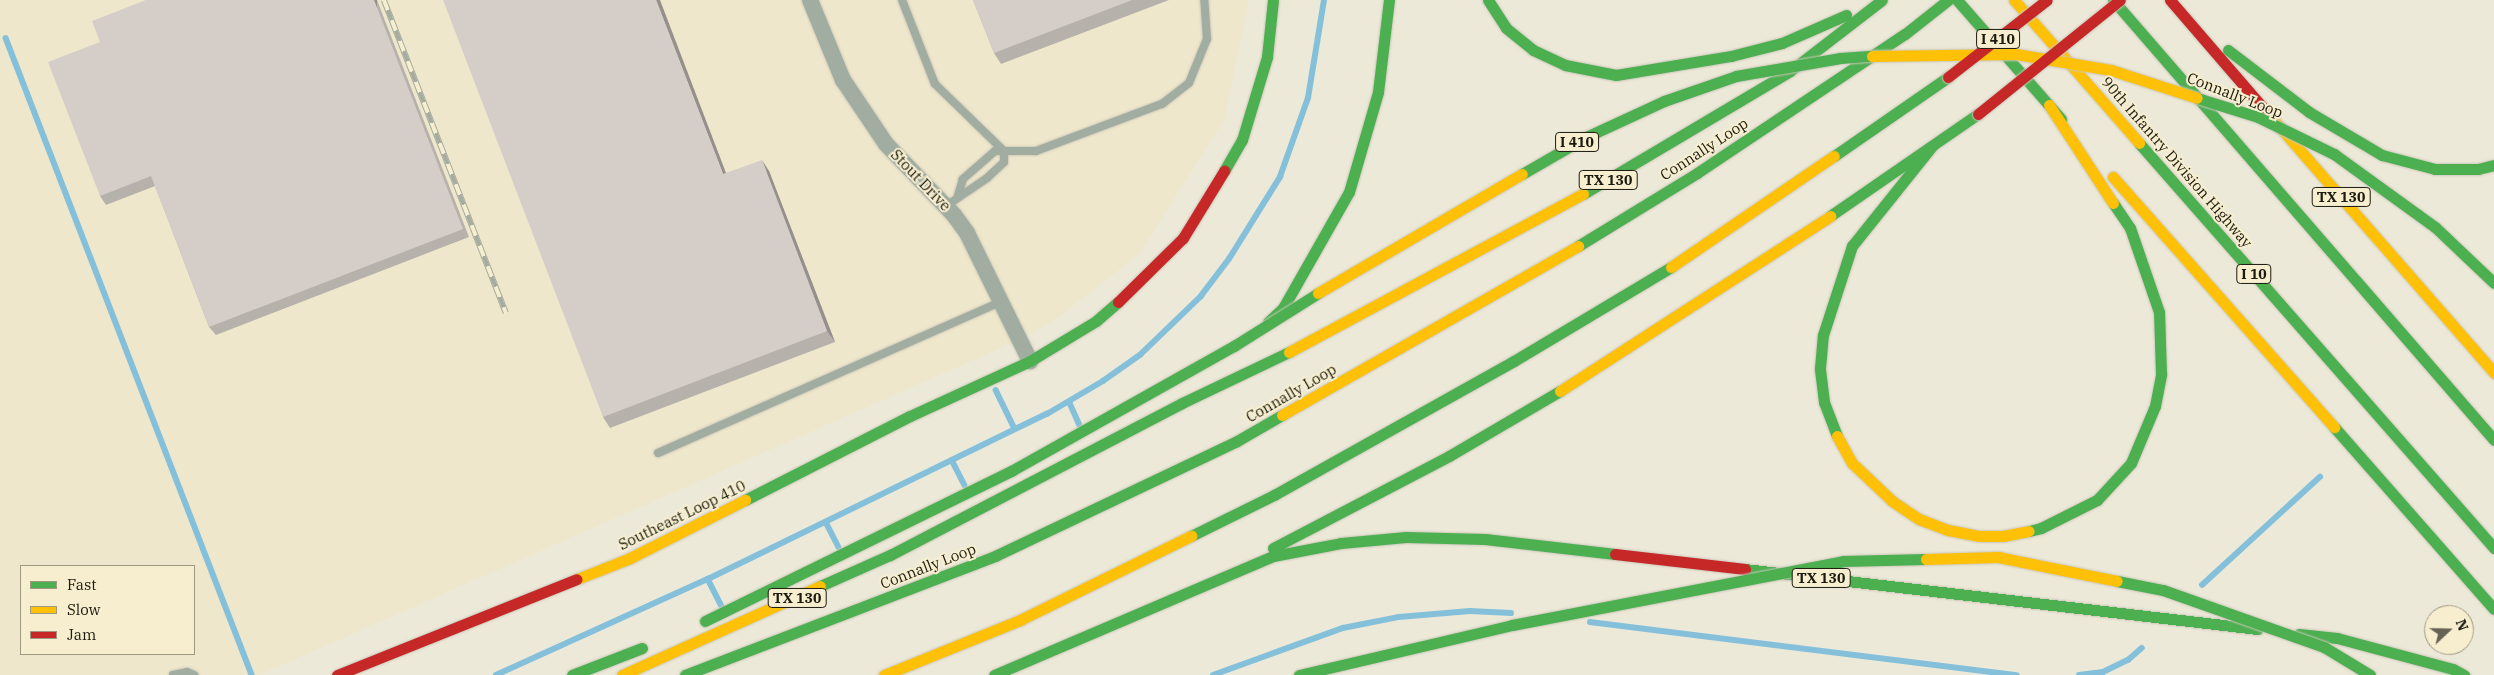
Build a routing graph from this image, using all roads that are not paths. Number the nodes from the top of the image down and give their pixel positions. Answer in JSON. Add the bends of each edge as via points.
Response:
{"nodes":[{"id":1,"x":810,"y":0,"type":"edge"},
{"id":2,"x":902,"y":0,"type":"edge"},
{"id":3,"x":1204,"y":0,"type":"edge"},
{"id":4,"x":1273,"y":0,"type":"edge"},
{"id":5,"x":1389,"y":0,"type":"edge"},
{"id":6,"x":1488,"y":0,"type":"edge"},
{"id":7,"x":1881,"y":0,"type":"edge"},
{"id":8,"x":1948,"y":0,"type":"edge"},
{"id":9,"x":1958,"y":0,"type":"edge"},
{"id":10,"x":2014,"y":0,"type":"edge"},
{"id":11,"x":2047,"y":0,"type":"edge"},
{"id":12,"x":2113,"y":0,"type":"edge"},
{"id":13,"x":2120,"y":0,"type":"edge"},
{"id":14,"x":2170,"y":0,"type":"edge"},
{"id":15,"x":2188,"y":20,"type":"junction"},
{"id":16,"x":2049,"y":105,"type":"junction"},
{"id":17,"x":1932,"y":146,"type":"junction"},
{"id":18,"x":1004,"y":151,"type":"junction"},
{"id":19,"x":2494,"y":165,"type":"edge"},
{"id":20,"x":958,"y":195,"type":"junction"},
{"id":21,"x":946,"y":206,"type":"junction"},
{"id":22,"x":2494,"y":283,"type":"edge"},
{"id":23,"x":1001,"y":302,"type":"junction"},
{"id":24,"x":1030,"y":361,"type":"junction"},
{"id":25,"x":2494,"y":373,"type":"edge"},
{"id":26,"x":1182,"y":403,"type":"junction"},
{"id":27,"x":2494,"y":440,"type":"edge"},
{"id":28,"x":658,"y":453,"type":"dead end"},
{"id":29,"x":2494,"y":548,"type":"edge"},
{"id":30,"x":1181,"y":598,"type":"junction"},
{"id":31,"x":2494,"y":609,"type":"edge"},
{"id":32,"x":701,"y":623,"type":"dead end"},
{"id":33,"x":651,"y":644,"type":"dead end"},
{"id":34,"x":173,"y":675,"type":"edge"},
{"id":35,"x":194,"y":675,"type":"edge"},
{"id":36,"x":338,"y":675,"type":"edge"},
{"id":37,"x":572,"y":675,"type":"edge"},
{"id":38,"x":622,"y":675,"type":"edge"},
{"id":39,"x":685,"y":675,"type":"edge"},
{"id":40,"x":884,"y":675,"type":"edge"},
{"id":41,"x":994,"y":675,"type":"edge"},
{"id":42,"x":1299,"y":675,"type":"edge"},
{"id":43,"x":2370,"y":675,"type":"edge"},
{"id":44,"x":2464,"y":675,"type":"edge"}],
"edges":[{"from":1,"to":21,"type":"street","name":"Stout Drive","via":[[843,80],[864,113],[886,144]]},
{"from":2,"to":18,"type":"lane","via":[[935,84]]},
{"from":3,"to":18,"type":"lane","via":[[1207,40],[1189,84],[1162,104],[1036,151]]},
{"from":4,"to":24,"type":"main road","name":"Southeast Loop 410","via":[[1266,57],[1242,140],[1182,238],[1141,283],[1096,321]]},
{"from":5,"to":26,"type":"main road","via":[[1378,92],[1349,192],[1283,308]]},
{"from":6,"to":7,"type":"main road","via":[[1506,28],[1533,50],[1566,65],[1616,75],[1731,56],[1782,43]]},
{"from":7,"to":26,"type":"main road","number":"TX 130","via":[[1790,71],[1555,212],[1321,337]]},
{"from":8,"to":39,"type":"main road","name":"Connally Loop","via":[[1905,34],[1697,173],[1559,257],[1238,441],[995,556]]},
{"from":9,"to":16,"type":"main road"},
{"from":10,"to":29,"type":"main road","name":"90th Infantry Division Highway","number":"I 10"},
{"from":11,"to":40,"type":"main road","number":"I 410","bridge":true,"via":[[1948,77],[1699,250],[1514,361],[1274,495],[1020,620]]},
{"from":12,"to":27,"type":"main road"},
{"from":13,"to":17,"type":"main road","bridge":true,"via":[[1978,114]]},
{"from":14,"to":15,"type":"main road","number":"TX 130"},
{"from":15,"to":19,"type":"main road","via":[[2309,112],[2382,155],[2435,169],[2478,169]]},
{"from":15,"to":25,"type":"main road","number":"TX 130"},
{"from":16,"to":17,"type":"main road","via":[[2130,228],[2159,312],[2161,365],[2155,406],[2131,463],[2097,500],[2041,528],[2002,536],[1979,536],[1948,530],[1919,519],[1892,501],[1852,463],[1835,433],[1824,402],[1820,368],[1823,335],[1852,246]]},
{"from":16,"to":31,"type":"main road"},
{"from":17,"to":30,"type":"main road","via":[[1565,388],[1449,456]]},
{"from":18,"to":20,"type":"lane","via":[[995,152],[963,178]]},
{"from":18,"to":20,"type":"lane","via":[[1004,162],[973,190]]},
{"from":20,"to":21,"type":"lane"},
{"from":21,"to":23,"type":"street","name":"Stout Drive","via":[[967,233]]},
{"from":22,"to":32,"type":"main road","name":"Connally Loop","number":"I 410","bridge":true,"via":[[2435,227],[2334,154],[2258,117],[2111,70],[2016,54],[1947,53],[1840,58],[1736,76],[1664,101],[1586,137],[1398,244],[1234,346],[1011,471]]},
{"from":23,"to":24,"type":"street","name":"Stout Drive"},
{"from":23,"to":28,"type":"lane"},
{"from":24,"to":36,"type":"main road","name":"Southeast Loop 410","via":[[910,416],[630,558]]},
{"from":26,"to":38,"type":"main road","number":"TX 130","via":[[890,555]]},
{"from":30,"to":41,"type":"main road","number":"TX 130"},
{"from":30,"to":44,"type":"main road","number":"TX 130","via":[[1273,556],[1341,543],[1406,537],[1485,539],[2337,638],[2454,669]]},
{"from":33,"to":37,"type":"main road"},
{"from":34,"to":35,"type":"lane","via":[[187,672]]},
{"from":42,"to":43,"type":"main road","bridge":true,"via":[[1512,626],[1842,561],[1998,557],[2163,590],[2324,647]]}]}
